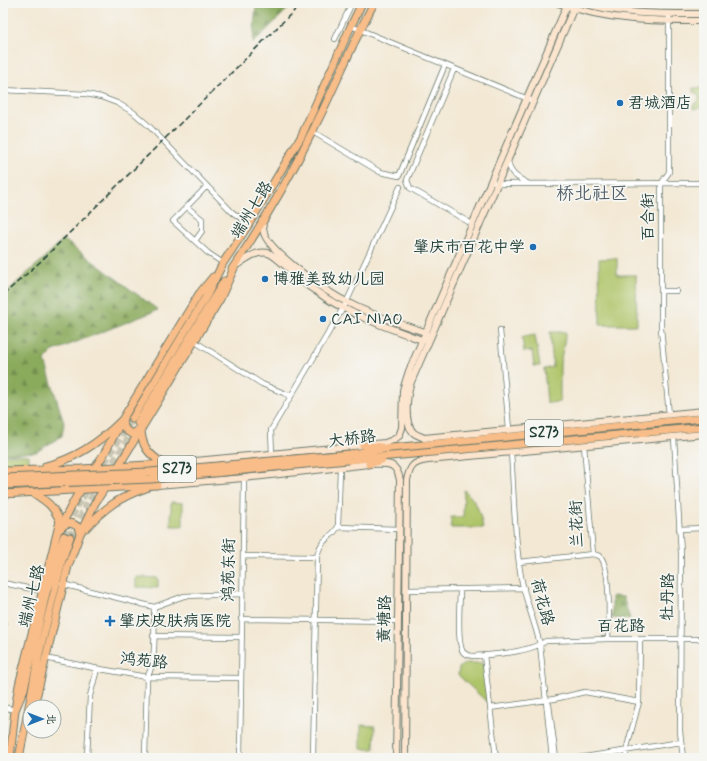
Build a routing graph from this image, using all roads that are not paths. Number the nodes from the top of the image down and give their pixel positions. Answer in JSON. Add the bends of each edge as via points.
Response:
{"nodes":[{"id":1,"x":352,"y":3,"type":"edge"},
{"id":2,"x":362,"y":3,"type":"edge"},
{"id":3,"x":374,"y":3,"type":"edge"},
{"id":4,"x":558,"y":3,"type":"edge"},
{"id":5,"x":582,"y":3,"type":"edge"},
{"id":6,"x":567,"y":4,"type":"edge"},
{"id":7,"x":575,"y":6,"type":"edge"},
{"id":8,"x":669,"y":14,"type":"junction"},
{"id":9,"x":704,"y":14,"type":"edge"},
{"id":10,"x":669,"y":21,"type":"junction"},
{"id":11,"x":704,"y":21,"type":"edge"},
{"id":12,"x":351,"y":26,"type":"junction"},
{"id":13,"x":359,"y":30,"type":"junction"},
{"id":14,"x":335,"y":39,"type":"dead end"},
{"id":15,"x":444,"y":65,"type":"junction"},
{"id":16,"x":454,"y":69,"type":"junction"},
{"id":17,"x":3,"y":90,"type":"edge"},
{"id":18,"x":526,"y":98,"type":"junction"},
{"id":19,"x":533,"y":101,"type":"junction"},
{"id":20,"x":313,"y":132,"type":"junction"},
{"id":21,"x":508,"y":159,"type":"junction"},
{"id":22,"x":490,"y":181,"type":"junction"},
{"id":23,"x":497,"y":184,"type":"junction"},
{"id":24,"x":529,"y":184,"type":"junction"},
{"id":25,"x":661,"y":184,"type":"junction"},
{"id":26,"x":704,"y":184,"type":"edge"},
{"id":27,"x":207,"y":186,"type":"junction"},
{"id":28,"x":400,"y":187,"type":"dead end"},
{"id":29,"x":187,"y":207,"type":"junction"},
{"id":30,"x":262,"y":221,"type":"junction"},
{"id":31,"x":249,"y":224,"type":"junction"},
{"id":32,"x":472,"y":224,"type":"junction"},
{"id":33,"x":195,"y":241,"type":"junction"},
{"id":34,"x":221,"y":266,"type":"junction"},
{"id":35,"x":235,"y":266,"type":"junction"},
{"id":36,"x":661,"y":291,"type":"junction"},
{"id":37,"x":676,"y":291,"type":"dead end"},
{"id":38,"x":345,"y":306,"type":"junction"},
{"id":39,"x":500,"y":330,"type":"dead end"},
{"id":40,"x":426,"y":332,"type":"junction"},
{"id":41,"x":430,"y":338,"type":"junction"},
{"id":42,"x":422,"y":340,"type":"junction"},
{"id":43,"x":194,"y":341,"type":"junction"},
{"id":44,"x":291,"y":396,"type":"junction"},
{"id":45,"x":704,"y":411,"type":"edge"},
{"id":46,"x":669,"y":415,"type":"junction"},
{"id":47,"x":628,"y":418,"type":"junction"},
{"id":48,"x":704,"y":418,"type":"edge"},
{"id":49,"x":122,"y":420,"type":"junction"},
{"id":50,"x":660,"y":422,"type":"junction"},
{"id":51,"x":137,"y":424,"type":"junction"},
{"id":52,"x":704,"y":427,"type":"edge"},
{"id":53,"x":509,"y":429,"type":"junction"},
{"id":54,"x":704,"y":430,"type":"edge"},
{"id":55,"x":704,"y":434,"type":"edge"},
{"id":56,"x":461,"y":435,"type":"junction"},
{"id":57,"x":688,"y":435,"type":"junction"},
{"id":58,"x":674,"y":437,"type":"junction"},
{"id":59,"x":428,"y":444,"type":"junction"},
{"id":60,"x":523,"y":444,"type":"junction"},
{"id":61,"x":363,"y":445,"type":"junction"},
{"id":62,"x":584,"y":445,"type":"junction"},
{"id":63,"x":391,"y":448,"type":"junction"},
{"id":64,"x":551,"y":448,"type":"junction"},
{"id":65,"x":439,"y":452,"type":"junction"},
{"id":66,"x":511,"y":452,"type":"junction"},
{"id":67,"x":272,"y":454,"type":"junction"},
{"id":68,"x":392,"y":456,"type":"junction"},
{"id":69,"x":349,"y":457,"type":"junction"},
{"id":70,"x":428,"y":460,"type":"junction"},
{"id":71,"x":167,"y":464,"type":"junction"},
{"id":72,"x":369,"y":464,"type":"junction"},
{"id":73,"x":118,"y":467,"type":"junction"},
{"id":74,"x":96,"y":468,"type":"junction"},
{"id":75,"x":340,"y":469,"type":"junction"},
{"id":76,"x":31,"y":470,"type":"junction"},
{"id":77,"x":3,"y":471,"type":"edge"},
{"id":78,"x":3,"y":478,"type":"edge"},
{"id":79,"x":244,"y":478,"type":"junction"},
{"id":80,"x":403,"y":480,"type":"junction"},
{"id":81,"x":168,"y":484,"type":"junction"},
{"id":82,"x":3,"y":485,"type":"edge"},
{"id":83,"x":157,"y":485,"type":"junction"},
{"id":84,"x":103,"y":488,"type":"junction"},
{"id":85,"x":81,"y":490,"type":"junction"},
{"id":86,"x":32,"y":492,"type":"junction"},
{"id":87,"x":3,"y":494,"type":"edge"},
{"id":88,"x":338,"y":527,"type":"junction"},
{"id":89,"x":704,"y":528,"type":"edge"},
{"id":90,"x":399,"y":529,"type":"junction"},
{"id":91,"x":679,"y":529,"type":"junction"},
{"id":92,"x":64,"y":534,"type":"junction"},
{"id":93,"x":80,"y":534,"type":"junction"},
{"id":94,"x":593,"y":554,"type":"junction"},
{"id":95,"x":243,"y":556,"type":"junction"},
{"id":96,"x":317,"y":556,"type":"junction"},
{"id":97,"x":519,"y":562,"type":"junction"},
{"id":98,"x":3,"y":583,"type":"edge"},
{"id":99,"x":62,"y":584,"type":"junction"},
{"id":100,"x":524,"y":588,"type":"junction"},
{"id":101,"x":406,"y":590,"type":"junction"},
{"id":102,"x":460,"y":590,"type":"junction"},
{"id":103,"x":42,"y":591,"type":"junction"},
{"id":104,"x":242,"y":594,"type":"junction"},
{"id":105,"x":154,"y":607,"type":"junction"},
{"id":106,"x":241,"y":619,"type":"junction"},
{"id":107,"x":316,"y":620,"type":"junction"},
{"id":108,"x":398,"y":621,"type":"junction"},
{"id":109,"x":3,"y":623,"type":"edge"},
{"id":110,"x":3,"y":628,"type":"edge"},
{"id":111,"x":153,"y":636,"type":"junction"},
{"id":112,"x":241,"y":637,"type":"junction"},
{"id":113,"x":608,"y":639,"type":"junction"},
{"id":114,"x":640,"y":639,"type":"junction"},
{"id":115,"x":680,"y":639,"type":"junction"},
{"id":116,"x":704,"y":639,"type":"edge"},
{"id":117,"x":540,"y":645,"type":"junction"},
{"id":118,"x":484,"y":656,"type":"junction"},
{"id":119,"x":45,"y":658,"type":"junction"},
{"id":120,"x":97,"y":669,"type":"junction"},
{"id":121,"x":147,"y":677,"type":"junction"},
{"id":122,"x":240,"y":678,"type":"junction"},
{"id":123,"x":31,"y":699,"type":"edge"},
{"id":124,"x":35,"y":699,"type":"edge"},
{"id":125,"x":546,"y":700,"type":"junction"},
{"id":126,"x":639,"y":702,"type":"junction"},
{"id":127,"x":3,"y":707,"type":"edge"},
{"id":128,"x":490,"y":708,"type":"junction"},
{"id":129,"x":15,"y":710,"type":"junction"},
{"id":130,"x":23,"y":739,"type":"edge"},
{"id":131,"x":681,"y":742,"type":"junction"},
{"id":132,"x":626,"y":751,"type":"junction"},
{"id":133,"x":10,"y":758,"type":"edge"},
{"id":134,"x":19,"y":758,"type":"edge"},
{"id":135,"x":87,"y":758,"type":"edge"},
{"id":136,"x":145,"y":758,"type":"edge"},
{"id":137,"x":240,"y":758,"type":"edge"},
{"id":138,"x":313,"y":758,"type":"edge"},
{"id":139,"x":396,"y":758,"type":"edge"},
{"id":140,"x":405,"y":758,"type":"edge"},
{"id":141,"x":496,"y":758,"type":"edge"},
{"id":142,"x":552,"y":758,"type":"edge"},
{"id":143,"x":556,"y":758,"type":"edge"},
{"id":144,"x":578,"y":758,"type":"edge"},
{"id":145,"x":626,"y":758,"type":"edge"},
{"id":146,"x":683,"y":758,"type":"edge"}],
"edges":[{"from":1,"to":14,"type":"street"},
{"from":2,"to":12,"type":"main road","name":"端州七路"},
{"from":3,"to":13,"type":"main road","name":"端州七路"},
{"from":4,"to":6,"type":"street"},
{"from":5,"to":8,"type":"street","via":[[622,11]]},
{"from":6,"to":7,"type":"street"},
{"from":6,"to":18,"type":"street"},
{"from":7,"to":10,"type":"street","via":[[619,18]]},
{"from":7,"to":19,"type":"street"},
{"from":8,"to":9,"type":"street"},
{"from":8,"to":10,"type":"street","name":"百合街"},
{"from":10,"to":11,"type":"street"},
{"from":10,"to":25,"type":"street","name":"百合街","via":[[669,172]]},
{"from":12,"to":13,"type":"street"},
{"from":12,"to":31,"type":"main road","name":"端州七路","via":[[301,137]]},
{"from":13,"to":15,"type":"street"},
{"from":13,"to":20,"type":"main road","name":"端州七路"},
{"from":15,"to":16,"type":"street"},
{"from":15,"to":20,"type":"street","via":[[399,176],[380,172]]},
{"from":16,"to":18,"type":"street"},
{"from":16,"to":32,"type":"street","via":[[408,180],[410,188]]},
{"from":17,"to":27,"type":"street","via":[[86,94],[117,104],[133,112]]},
{"from":18,"to":19,"type":"street"},
{"from":18,"to":22,"type":"street"},
{"from":19,"to":21,"type":"street"},
{"from":20,"to":30,"type":"main road","name":"端州七路"},
{"from":21,"to":23,"type":"street"},
{"from":21,"to":24,"type":"street","via":[[511,172]]},
{"from":22,"to":23,"type":"street"},
{"from":22,"to":32,"type":"street"},
{"from":23,"to":24,"type":"street"},
{"from":23,"to":41,"type":"street"},
{"from":24,"to":25,"type":"street"},
{"from":25,"to":26,"type":"street"},
{"from":25,"to":36,"type":"street","name":"百合街"},
{"from":27,"to":29,"type":"street"},
{"from":27,"to":31,"type":"street","via":[[232,212]]},
{"from":28,"to":38,"type":"street"},
{"from":29,"to":33,"type":"street","via":[[202,219],[202,231]]},
{"from":29,"to":33,"type":"street","via":[[173,221]]},
{"from":30,"to":35,"type":"main road","name":"端州七路"},
{"from":30,"to":38,"type":"street","via":[[267,240],[285,260]]},
{"from":31,"to":34,"type":"main road","name":"端州七路"},
{"from":32,"to":40,"type":"street"},
{"from":33,"to":34,"type":"street"},
{"from":34,"to":49,"type":"main road","via":[[199,294]]},
{"from":34,"to":51,"type":"main road","name":"端州七路"},
{"from":35,"to":38,"type":"street","via":[[256,254],[267,252],[304,283],[326,298]]},
{"from":35,"to":43,"type":"main road","via":[[220,299]]},
{"from":35,"to":51,"type":"main road","name":"端州七路","via":[[214,296]]},
{"from":36,"to":37,"type":"street"},
{"from":36,"to":46,"type":"street","name":"百合街","via":[[661,328]]},
{"from":38,"to":40,"type":"street"},
{"from":38,"to":42,"type":"street","via":[[374,324]]},
{"from":38,"to":44,"type":"street"},
{"from":39,"to":53,"type":"street"},
{"from":40,"to":41,"type":"street"},
{"from":40,"to":42,"type":"street"},
{"from":41,"to":42,"type":"street"},
{"from":41,"to":56,"type":"street","via":[[409,391],[408,422],[413,432],[424,438]]},
{"from":42,"to":61,"type":"street","via":[[403,390],[402,428],[399,436],[384,443]]},
{"from":43,"to":44,"type":"street","via":[[262,384]]},
{"from":43,"to":51,"type":"main road"},
{"from":44,"to":67,"type":"street","via":[[271,430]]},
{"from":45,"to":46,"type":"street"},
{"from":46,"to":47,"type":"street"},
{"from":47,"to":50,"type":"street"},
{"from":47,"to":53,"type":"street"},
{"from":48,"to":50,"type":"main road","name":"大桥路","number":"S273"},
{"from":49,"to":51,"type":"main road","via":[[129,433],[133,434]]},
{"from":49,"to":74,"type":"main road"},
{"from":49,"to":76,"type":"main road","via":[[106,436],[81,452],[54,464]]},
{"from":50,"to":59,"type":"main road","name":"大桥路","number":"S273"},
{"from":51,"to":71,"type":"main road","via":[[146,449],[156,459]]},
{"from":51,"to":73,"type":"main road"},
{"from":52,"to":60,"type":"main road","name":"大桥路","number":"S273"},
{"from":53,"to":56,"type":"street"},
{"from":54,"to":57,"type":"street"},
{"from":55,"to":57,"type":"street"},
{"from":56,"to":59,"type":"street"},
{"from":57,"to":58,"type":"street"},
{"from":58,"to":62,"type":"street"},
{"from":58,"to":91,"type":"street","name":"牡丹路"},
{"from":59,"to":63,"type":"main road","name":"大桥路","number":"S273"},
{"from":60,"to":64,"type":"street"},
{"from":60,"to":65,"type":"main road","name":"大桥路","number":"S273"},
{"from":61,"to":63,"type":"main road"},
{"from":61,"to":67,"type":"street"},
{"from":62,"to":64,"type":"street"},
{"from":62,"to":94,"type":"street","name":"兰花街"},
{"from":63,"to":69,"type":"main road","name":"大桥路","number":"S273"},
{"from":64,"to":66,"type":"street"},
{"from":65,"to":68,"type":"main road","name":"大桥路","number":"S273"},
{"from":65,"to":70,"type":"street"},
{"from":66,"to":70,"type":"street"},
{"from":66,"to":97,"type":"street","name":"荷花路"},
{"from":67,"to":71,"type":"street"},
{"from":68,"to":69,"type":"main road","name":"大桥路","number":"S273"},
{"from":68,"to":72,"type":"main road"},
{"from":69,"to":78,"type":"main road","name":"大桥路","number":"S273","bridge":true,"via":[[150,472]]},
{"from":69,"to":82,"type":"main road","name":"大桥路","number":"S273","bridge":true,"via":[[139,479]]},
{"from":70,"to":80,"type":"street","via":[[415,463]]},
{"from":71,"to":73,"type":"main road"},
{"from":71,"to":81,"type":"street","via":[[163,474]]},
{"from":72,"to":75,"type":"street"},
{"from":72,"to":80,"type":"street","via":[[395,466]]},
{"from":73,"to":74,"type":"main road"},
{"from":73,"to":84,"type":"main road"},
{"from":74,"to":76,"type":"main road"},
{"from":74,"to":85,"type":"main road"},
{"from":75,"to":79,"type":"street"},
{"from":75,"to":88,"type":"street"},
{"from":76,"to":77,"type":"main road"},
{"from":76,"to":86,"type":"main road","via":[[37,480]]},
{"from":79,"to":81,"type":"street"},
{"from":79,"to":95,"type":"street","name":"鸿苑东街"},
{"from":80,"to":90,"type":"street","name":"黄塘路"},
{"from":80,"to":101,"type":"street","name":"黄塘路"},
{"from":81,"to":83,"type":"street"},
{"from":83,"to":84,"type":"main road"},
{"from":83,"to":93,"type":"main road","via":[[112,504]]},
{"from":84,"to":85,"type":"main road"},
{"from":84,"to":93,"type":"main road"},
{"from":85,"to":86,"type":"main road"},
{"from":85,"to":92,"type":"main road"},
{"from":86,"to":87,"type":"main road"},
{"from":86,"to":92,"type":"main road","via":[[54,508]]},
{"from":88,"to":90,"type":"street"},
{"from":88,"to":96,"type":"street","via":[[324,540]]},
{"from":89,"to":91,"type":"street"},
{"from":90,"to":108,"type":"street","name":"黄塘路"},
{"from":91,"to":115,"type":"street","name":"牡丹路"},
{"from":92,"to":93,"type":"main road","via":[[67,523],[78,527]]},
{"from":92,"to":103,"type":"main road"},
{"from":92,"to":123,"type":"main road","name":"端州七路","via":[[62,560]]},
{"from":92,"to":129,"type":"main road","name":"端州七路","via":[[46,594],[24,688]]},
{"from":93,"to":99,"type":"main road"},
{"from":94,"to":97,"type":"street","name":"兰花街"},
{"from":94,"to":113,"type":"street","via":[[602,558],[609,591]]},
{"from":95,"to":96,"type":"street"},
{"from":95,"to":104,"type":"street","name":"鸿苑东街"},
{"from":96,"to":107,"type":"street"},
{"from":97,"to":100,"type":"street","name":"荷花路"},
{"from":98,"to":103,"type":"street"},
{"from":99,"to":105,"type":"street"},
{"from":99,"to":119,"type":"main road"},
{"from":100,"to":102,"type":"street"},
{"from":100,"to":117,"type":"street","name":"荷花路"},
{"from":101,"to":102,"type":"street"},
{"from":101,"to":140,"type":"street","name":"黄塘路"},
{"from":102,"to":118,"type":"street","name":"百花路","via":[[459,634],[463,652],[466,655]]},
{"from":103,"to":129,"type":"main road","via":[[18,686]]},
{"from":104,"to":105,"type":"street","via":[[184,596]]},
{"from":104,"to":106,"type":"street","name":"鸿苑东街"},
{"from":105,"to":111,"type":"street"},
{"from":106,"to":107,"type":"street"},
{"from":106,"to":112,"type":"street","name":"鸿苑东街"},
{"from":107,"to":108,"type":"street"},
{"from":107,"to":138,"type":"street"},
{"from":108,"to":139,"type":"street","name":"黄塘路"},
{"from":109,"to":110,"type":"street"},
{"from":111,"to":112,"type":"street"},
{"from":111,"to":121,"type":"street","via":[[153,662]]},
{"from":112,"to":122,"type":"street","name":"鸿苑东街"},
{"from":113,"to":114,"type":"street","name":"百花路"},
{"from":113,"to":117,"type":"street","name":"百花路","via":[[546,641]]},
{"from":114,"to":115,"type":"street","name":"百花路"},
{"from":114,"to":126,"type":"street"},
{"from":115,"to":116,"type":"street","name":"百花路"},
{"from":115,"to":131,"type":"street","name":"牡丹路"},
{"from":117,"to":118,"type":"street","name":"百花路"},
{"from":117,"to":125,"type":"street","name":"荷花路"},
{"from":118,"to":128,"type":"street"},
{"from":119,"to":120,"type":"street","name":"鸿苑路"},
{"from":119,"to":124,"type":"main road"},
{"from":120,"to":121,"type":"street","name":"鸿苑路"},
{"from":120,"to":135,"type":"street","via":[[90,696]]},
{"from":121,"to":122,"type":"street","name":"鸿苑路"},
{"from":121,"to":136,"type":"street"},
{"from":122,"to":137,"type":"street","name":"鸿苑东街"},
{"from":125,"to":126,"type":"street","via":[[585,692]]},
{"from":125,"to":128,"type":"street"},
{"from":125,"to":142,"type":"street","name":"荷花路"},
{"from":125,"to":143,"type":"street","via":[[550,705]]},
{"from":126,"to":132,"type":"street"},
{"from":127,"to":129,"type":"street"},
{"from":128,"to":141,"type":"street"},
{"from":129,"to":133,"type":"main road","name":"端州七路"},
{"from":130,"to":134,"type":"main road","name":"端州七路"},
{"from":131,"to":132,"type":"street"},
{"from":131,"to":146,"type":"street","name":"牡丹路"},
{"from":132,"to":144,"type":"street"},
{"from":132,"to":145,"type":"street"}]}
